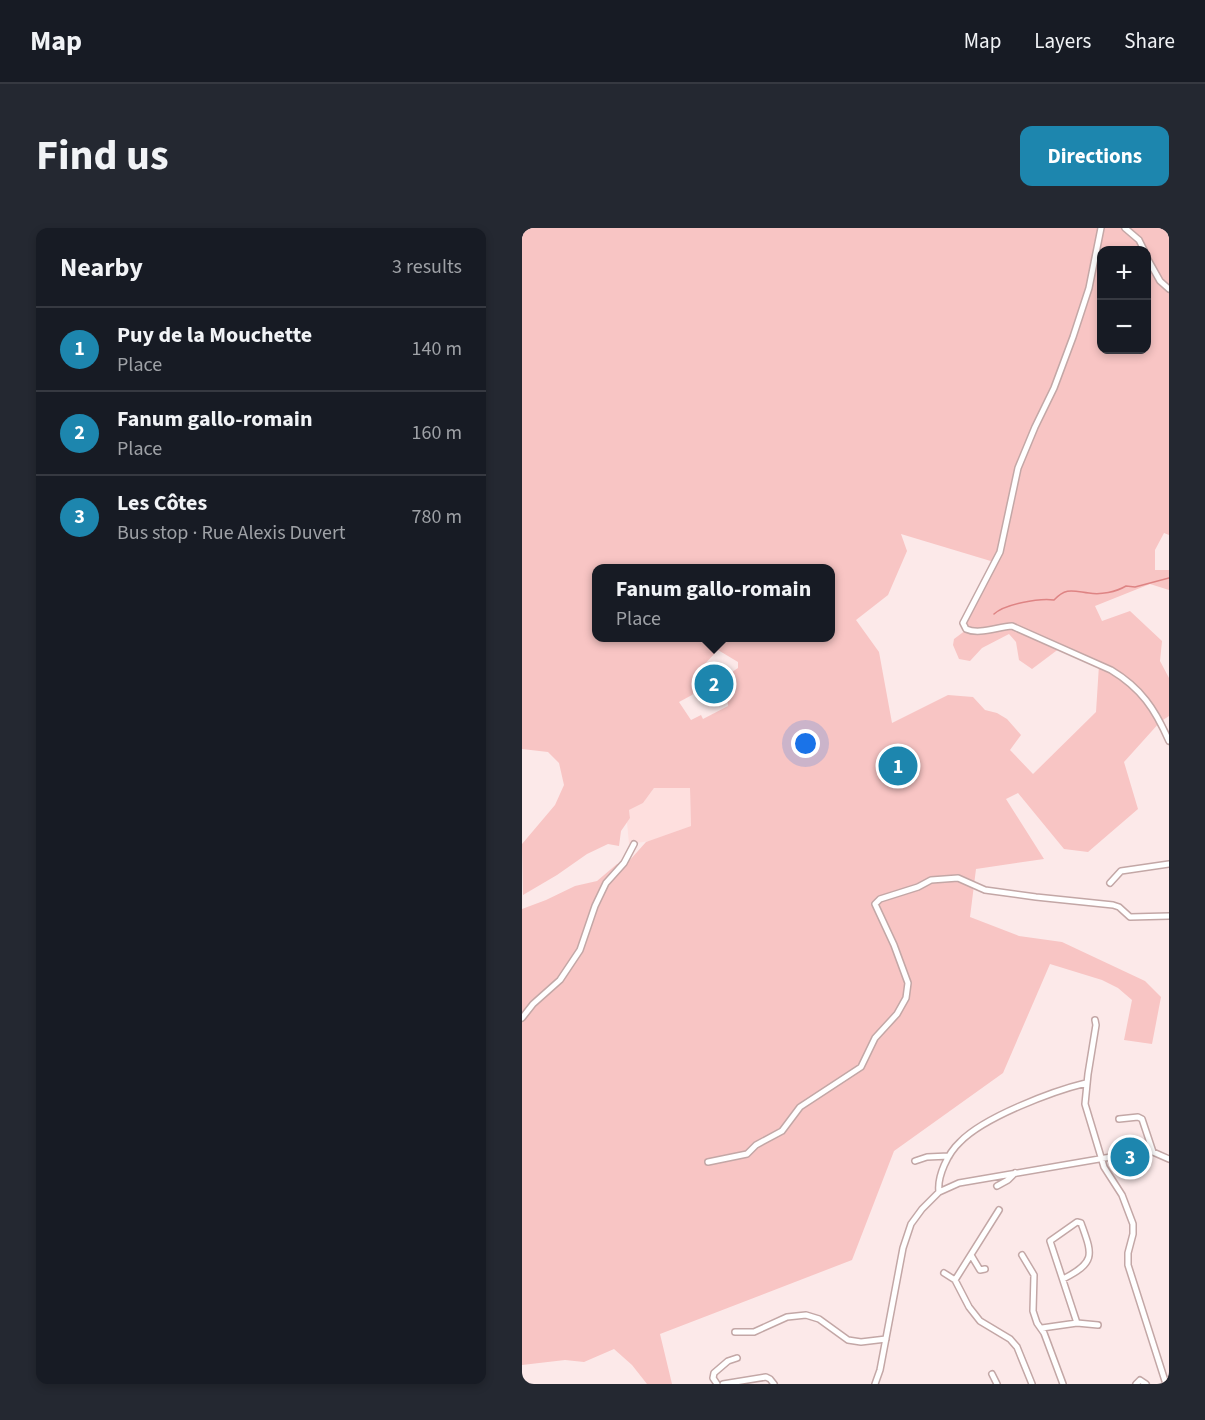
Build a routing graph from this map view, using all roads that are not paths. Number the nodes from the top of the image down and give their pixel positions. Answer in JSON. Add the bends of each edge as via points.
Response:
{"nodes":[{"id":1,"x":1101,"y":228,"type":"edge"},
{"id":2,"x":1125,"y":228,"type":"edge"},
{"id":3,"x":1142,"y":246,"type":"edge"},
{"id":4,"x":1151,"y":265,"type":"edge"},
{"id":5,"x":1169,"y":290,"type":"edge"},
{"id":6,"x":1169,"y":741,"type":"edge"},
{"id":7,"x":634,"y":844,"type":"dead end"},
{"id":8,"x":1169,"y":864,"type":"edge"},
{"id":9,"x":1110,"y":883,"type":"dead end"},
{"id":10,"x":1169,"y":916,"type":"edge"},
{"id":11,"x":522,"y":1018,"type":"edge"},
{"id":12,"x":1095,"y":1020,"type":"dead end"},
{"id":13,"x":1086,"y":1083,"type":"junction"},
{"id":14,"x":1119,"y":1119,"type":"dead end"},
{"id":15,"x":1153,"y":1152,"type":"junction"},
{"id":16,"x":950,"y":1156,"type":"junction"},
{"id":17,"x":1101,"y":1159,"type":"junction"},
{"id":18,"x":1168,"y":1160,"type":"edge"},
{"id":19,"x":915,"y":1161,"type":"dead end"},
{"id":20,"x":708,"y":1162,"type":"dead end"},
{"id":21,"x":1015,"y":1173,"type":"junction"},
{"id":22,"x":997,"y":1186,"type":"dead end"},
{"id":23,"x":939,"y":1192,"type":"junction"},
{"id":24,"x":999,"y":1210,"type":"dead end"},
{"id":25,"x":971,"y":1255,"type":"junction"},
{"id":26,"x":1022,"y":1255,"type":"dead end"},
{"id":27,"x":985,"y":1269,"type":"dead end"},
{"id":28,"x":944,"y":1273,"type":"dead end"},
{"id":29,"x":1063,"y":1279,"type":"junction"},
{"id":30,"x":955,"y":1280,"type":"junction"},
{"id":31,"x":1077,"y":1323,"type":"junction"},
{"id":32,"x":1098,"y":1325,"type":"dead end"},
{"id":33,"x":1042,"y":1328,"type":"junction"},
{"id":34,"x":735,"y":1332,"type":"dead end"},
{"id":35,"x":886,"y":1339,"type":"junction"},
{"id":36,"x":737,"y":1358,"type":"dead end"},
{"id":37,"x":993,"y":1374,"type":"dead end"},
{"id":38,"x":717,"y":1384,"type":"edge"},
{"id":39,"x":723,"y":1384,"type":"edge"},
{"id":40,"x":774,"y":1384,"type":"edge"},
{"id":41,"x":875,"y":1384,"type":"edge"},
{"id":42,"x":997,"y":1384,"type":"edge"},
{"id":43,"x":1032,"y":1384,"type":"edge"},
{"id":44,"x":1063,"y":1384,"type":"edge"},
{"id":45,"x":1136,"y":1384,"type":"edge"},
{"id":46,"x":1146,"y":1384,"type":"edge"},
{"id":47,"x":1166,"y":1384,"type":"edge"}],
"edges":[{"from":1,"to":6,"type":"street","via":[[1089,288],[1073,337],[1018,468],[1000,552],[963,623],[966,630],[974,633],[1012,626],[1111,670],[1139,690]]},
{"from":2,"to":3,"type":"street"},
{"from":4,"to":5,"type":"street"},
{"from":7,"to":11,"type":"street","via":[[606,883],[580,950],[560,980]]},
{"from":8,"to":9,"type":"street","via":[[1121,871]]},
{"from":10,"to":20,"type":"street","via":[[1130,916],[1113,905],[985,890],[958,878],[931,880],[880,899],[874,904],[908,983],[906,998],[897,1014],[875,1038],[861,1067],[800,1107],[782,1131],[747,1154]]},
{"from":12,"to":13,"type":"street"},
{"from":13,"to":16,"type":"street","via":[[1007,1112],[975,1130]]},
{"from":13,"to":17,"type":"street","via":[[1087,1112]]},
{"from":14,"to":15,"type":"street","via":[[1142,1119]]},
{"from":15,"to":17,"type":"street"},
{"from":15,"to":18,"type":"street"},
{"from":16,"to":19,"type":"street"},
{"from":16,"to":23,"type":"street","via":[[938,1185]]},
{"from":17,"to":21,"type":"street"},
{"from":17,"to":47,"type":"street","via":[[1133,1224],[1128,1265]]},
{"from":21,"to":22,"type":"street"},
{"from":21,"to":23,"type":"street","via":[[970,1180]]},
{"from":23,"to":35,"type":"street","via":[[922,1209],[908,1232]]},
{"from":24,"to":25,"type":"street"},
{"from":25,"to":27,"type":"street","via":[[980,1270]]},
{"from":25,"to":30,"type":"street"},
{"from":26,"to":33,"type":"street","via":[[1034,1275],[1033,1311]]},
{"from":28,"to":30,"type":"street"},
{"from":29,"to":29,"type":"street","via":[[1050,1241],[1081,1223],[1090,1257]]},
{"from":29,"to":31,"type":"street"},
{"from":30,"to":43,"type":"street","via":[[980,1322],[1017,1347]]},
{"from":31,"to":32,"type":"street"},
{"from":31,"to":33,"type":"street"},
{"from":33,"to":44,"type":"street"},
{"from":34,"to":35,"type":"street","via":[[754,1332],[787,1317],[806,1315],[848,1340]]},
{"from":35,"to":41,"type":"street"},
{"from":36,"to":38,"type":"street","via":[[728,1360],[714,1373]]},
{"from":37,"to":42,"type":"street"},
{"from":39,"to":40,"type":"street","via":[[766,1377]]},
{"from":45,"to":46,"type":"street","via":[[1140,1380]]}]}
